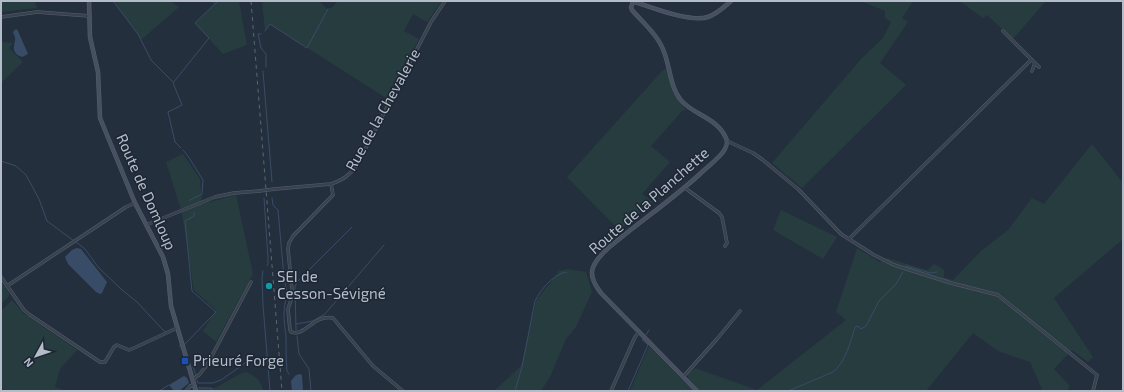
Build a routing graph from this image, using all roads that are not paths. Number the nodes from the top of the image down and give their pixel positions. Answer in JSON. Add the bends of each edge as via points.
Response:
{"nodes":[{"id":1,"x":89,"y":1,"type":"edge"},
{"id":2,"x":444,"y":1,"type":"edge"},
{"id":3,"x":632,"y":1,"type":"edge"},
{"id":4,"x":731,"y":1,"type":"edge"},
{"id":5,"x":90,"y":16,"type":"junction"},
{"id":6,"x":1,"y":17,"type":"edge"},
{"id":7,"x":1003,"y":31,"type":"dead end"},
{"id":8,"x":1031,"y":60,"type":"junction"},
{"id":9,"x":1035,"y":63,"type":"junction"},
{"id":10,"x":1039,"y":67,"type":"dead end"},
{"id":11,"x":1032,"y":71,"type":"dead end"},
{"id":12,"x":727,"y":141,"type":"junction"},
{"id":13,"x":331,"y":184,"type":"junction"},
{"id":14,"x":685,"y":188,"type":"junction"},
{"id":15,"x":134,"y":203,"type":"junction"},
{"id":16,"x":145,"y":226,"type":"junction"},
{"id":17,"x":850,"y":239,"type":"junction"},
{"id":18,"x":725,"y":246,"type":"dead end"},
{"id":19,"x":1,"y":277,"type":"edge"},
{"id":20,"x":251,"y":282,"type":"dead end"},
{"id":21,"x":7,"y":286,"type":"junction"},
{"id":22,"x":740,"y":311,"type":"dead end"},
{"id":23,"x":177,"y":328,"type":"junction"},
{"id":24,"x":639,"y":331,"type":"junction"},
{"id":25,"x":683,"y":377,"type":"junction"},
{"id":26,"x":193,"y":379,"type":"junction"},
{"id":27,"x":194,"y":385,"type":"junction"},
{"id":28,"x":186,"y":391,"type":"edge"},
{"id":29,"x":196,"y":391,"type":"edge"},
{"id":30,"x":403,"y":391,"type":"edge"},
{"id":31,"x":611,"y":391,"type":"edge"},
{"id":32,"x":697,"y":391,"type":"edge"},
{"id":33,"x":1093,"y":391,"type":"edge"}],
"edges":[{"from":1,"to":5,"type":"street","name":"Route de Domloup"},
{"from":2,"to":13,"type":"street","name":"Rue de la Chevalerie","via":[[356,165],[346,177]]},
{"from":3,"to":4,"type":"street","via":[[692,19],[707,18]]},
{"from":3,"to":12,"type":"street","name":"Route de la Planchette","via":[[632,10],[653,32],[662,46],[676,94],[690,108],[709,119],[724,134]]},
{"from":5,"to":6,"type":"street","via":[[37,12]]},
{"from":5,"to":15,"type":"street","name":"Route de Domloup","via":[[91,45],[99,80],[100,118]]},
{"from":7,"to":8,"type":"street"},
{"from":8,"to":9,"type":"street"},
{"from":8,"to":17,"type":"street"},
{"from":9,"to":10,"type":"street"},
{"from":9,"to":11,"type":"street"},
{"from":12,"to":14,"type":"street","name":"Route de la Planchette","via":[[720,155]]},
{"from":12,"to":17,"type":"street","via":[[763,160],[798,189],[841,234]]},
{"from":13,"to":16,"type":"street","name":"Rue de la Chevalerie","bridge":true,"via":[[259,190],[215,197]]},
{"from":13,"to":30,"type":"street","via":[[333,195],[289,243],[292,290],[288,309],[290,330],[298,334],[325,317],[333,318],[373,366]]},
{"from":14,"to":18,"type":"street","via":[[722,217],[727,243]]},
{"from":14,"to":24,"type":"street","name":"Route de la Planchette","via":[[613,244],[593,264],[591,275],[595,285]]},
{"from":15,"to":16,"type":"street","name":"Route de Domloup"},
{"from":15,"to":21,"type":"street"},
{"from":16,"to":23,"type":"street","name":"Route de Domloup","via":[[163,257]]},
{"from":17,"to":33,"type":"street","via":[[874,256],[894,265],[998,295],[1097,375]]},
{"from":19,"to":21,"type":"street"},
{"from":20,"to":26,"type":"street","via":[[207,365]]},
{"from":21,"to":23,"type":"street","via":[[30,315],[103,363],[117,345],[129,350]]},
{"from":22,"to":25,"type":"street"},
{"from":23,"to":26,"type":"street","name":"Route de Domloup"},
{"from":24,"to":25,"type":"street","name":"Route de la Planchette"},
{"from":24,"to":31,"type":"street"},
{"from":25,"to":32,"type":"street","name":"Route de la Planchette"},
{"from":26,"to":27,"type":"street","name":"Route de Domloup"},
{"from":27,"to":28,"type":"street"},
{"from":27,"to":29,"type":"street","name":"Route de Domloup"}]}
